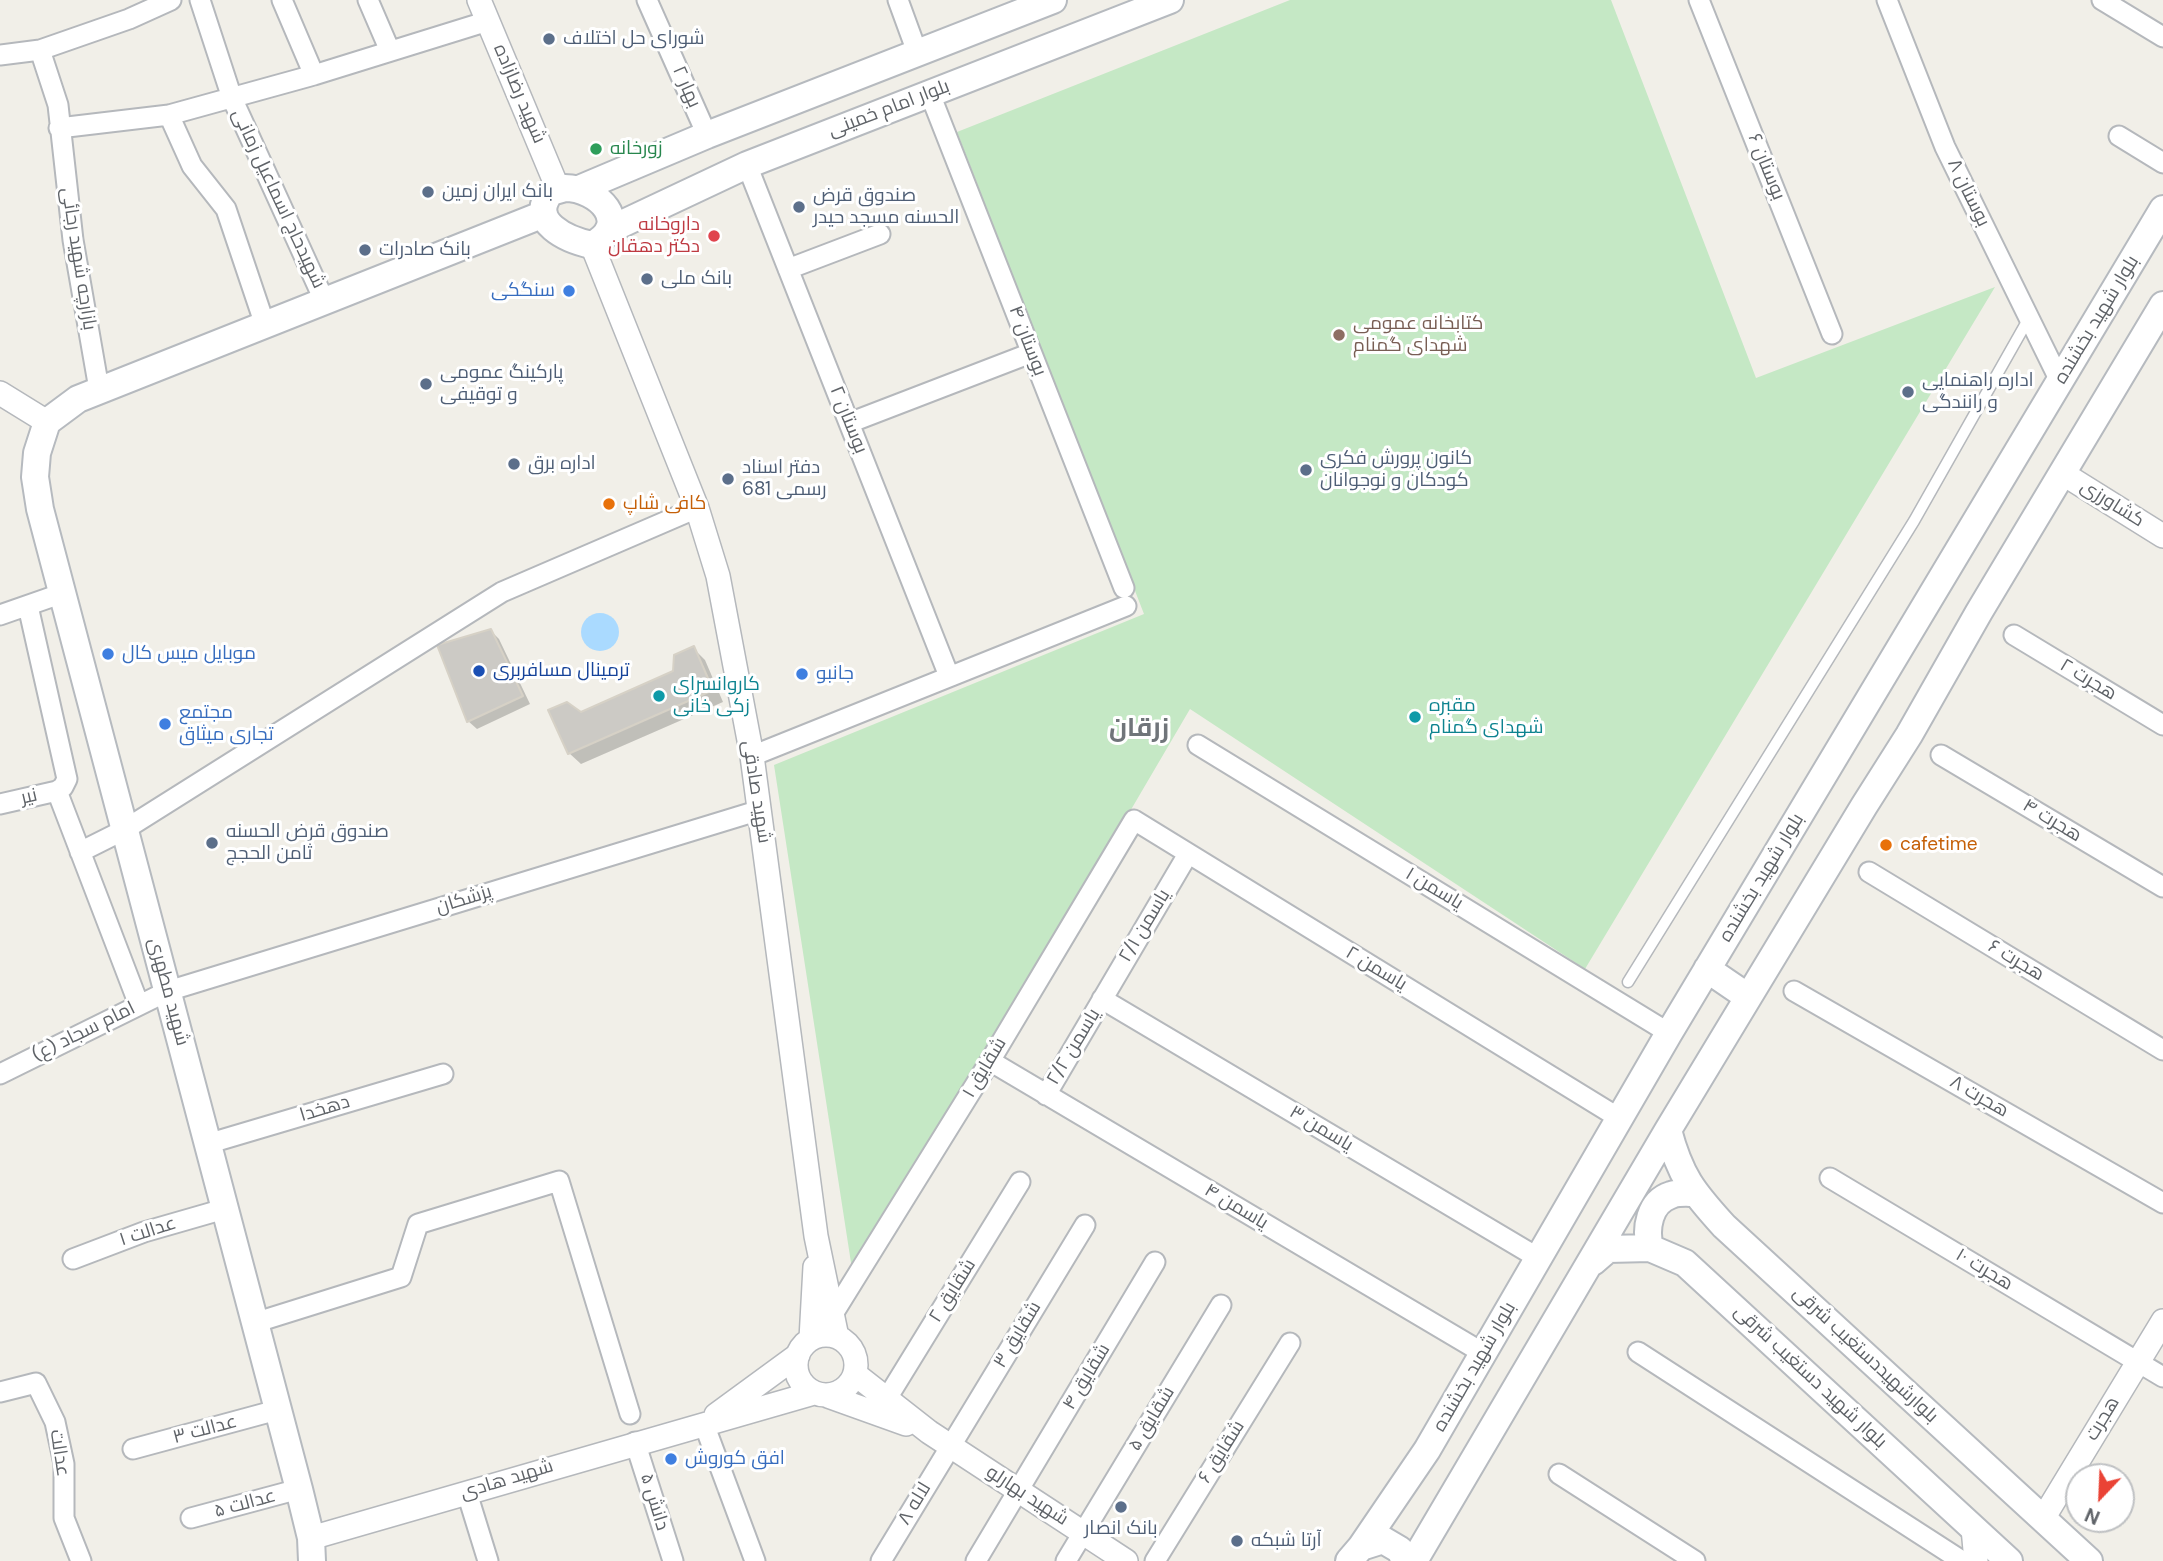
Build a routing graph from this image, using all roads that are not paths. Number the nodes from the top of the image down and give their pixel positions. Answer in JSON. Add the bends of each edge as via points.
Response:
{"nodes":[{"id":1,"x":171,"y":0,"type":"edge"},
{"id":2,"x":200,"y":0,"type":"edge"},
{"id":3,"x":282,"y":0,"type":"edge"},
{"id":4,"x":368,"y":0,"type":"edge"},
{"id":5,"x":479,"y":0,"type":"edge"},
{"id":6,"x":648,"y":0,"type":"edge"},
{"id":7,"x":898,"y":0,"type":"edge"},
{"id":8,"x":1053,"y":0,"type":"edge"},
{"id":9,"x":1170,"y":0,"type":"edge"},
{"id":10,"x":1699,"y":0,"type":"edge"},
{"id":11,"x":1887,"y":0,"type":"edge"},
{"id":12,"x":2102,"y":0,"type":"edge"},
{"id":13,"x":488,"y":21,"type":"junction"},
{"id":14,"x":2163,"y":37,"type":"edge"},
{"id":15,"x":40,"y":50,"type":"junction"},
{"id":16,"x":390,"y":51,"type":"junction"},
{"id":17,"x":917,"y":52,"type":"junction"},
{"id":18,"x":0,"y":55,"type":"edge"},
{"id":19,"x":314,"y":75,"type":"junction"},
{"id":20,"x":930,"y":94,"type":"junction"},
{"id":21,"x":232,"y":98,"type":"junction"},
{"id":22,"x":169,"y":115,"type":"junction"},
{"id":23,"x":60,"y":128,"type":"junction"},
{"id":24,"x":707,"y":135,"type":"junction"},
{"id":25,"x":2119,"y":136,"type":"dead end"},
{"id":26,"x":2163,"y":163,"type":"edge"},
{"id":27,"x":747,"y":165,"type":"junction"},
{"id":28,"x":568,"y":189,"type":"junction"},
{"id":29,"x":2163,"y":209,"type":"edge"},
{"id":30,"x":544,"y":214,"type":"junction"},
{"id":31,"x":880,"y":234,"type":"dead end"},
{"id":32,"x":602,"y":237,"type":"junction"},
{"id":33,"x":788,"y":269,"type":"junction"},
{"id":34,"x":324,"y":300,"type":"junction"},
{"id":35,"x":2163,"y":305,"type":"edge"},
{"id":36,"x":2029,"y":317,"type":"junction"},
{"id":37,"x":265,"y":325,"type":"junction"},
{"id":38,"x":1832,"y":334,"type":"dead end"},
{"id":39,"x":1031,"y":353,"type":"junction"},
{"id":40,"x":2060,"y":381,"type":"junction"},
{"id":41,"x":99,"y":389,"type":"junction"},
{"id":42,"x":0,"y":394,"type":"edge"},
{"id":43,"x":47,"y":422,"type":"junction"},
{"id":44,"x":849,"y":423,"type":"junction"},
{"id":45,"x":2062,"y":473,"type":"junction"},
{"id":46,"x":697,"y":508,"type":"junction"},
{"id":47,"x":2163,"y":536,"type":"edge"},
{"id":48,"x":62,"y":593,"type":"junction"},
{"id":49,"x":27,"y":606,"type":"junction"},
{"id":50,"x":0,"y":615,"type":"edge"},
{"id":51,"x":2014,"y":635,"type":"dead end"},
{"id":52,"x":949,"y":676,"type":"junction"},
{"id":53,"x":2163,"y":725,"type":"edge"},
{"id":54,"x":1198,"y":745,"type":"dead end"},
{"id":55,"x":1941,"y":755,"type":"dead end"},
{"id":56,"x":752,"y":756,"type":"junction"},
{"id":57,"x":57,"y":791,"type":"junction"},
{"id":58,"x":0,"y":804,"type":"edge"},
{"id":59,"x":760,"y":810,"type":"junction"},
{"id":60,"x":1134,"y":820,"type":"joint"},
{"id":61,"x":124,"y":830,"type":"junction"},
{"id":62,"x":80,"y":852,"type":"junction"},
{"id":63,"x":1188,"y":854,"type":"junction"},
{"id":64,"x":1869,"y":873,"type":"dead end"},
{"id":65,"x":2163,"y":887,"type":"edge"},
{"id":66,"x":1707,"y":969,"type":"junction"},
{"id":67,"x":1628,"y":982,"type":"dead end"},
{"id":68,"x":168,"y":990,"type":"junction"},
{"id":69,"x":1794,"y":991,"type":"dead end"},
{"id":70,"x":1748,"y":997,"type":"junction"},
{"id":71,"x":1102,"y":999,"type":"junction"},
{"id":72,"x":139,"y":1005,"type":"junction"},
{"id":73,"x":1669,"y":1033,"type":"junction"},
{"id":74,"x":2163,"y":1050,"type":"edge"},
{"id":75,"x":990,"y":1061,"type":"junction"},
{"id":76,"x":0,"y":1074,"type":"edge"},
{"id":77,"x":443,"y":1074,"type":"dead end"},
{"id":78,"x":1046,"y":1095,"type":"junction"},
{"id":79,"x":1619,"y":1118,"type":"junction"},
{"id":80,"x":1668,"y":1130,"type":"junction"},
{"id":81,"x":207,"y":1144,"type":"junction"},
{"id":82,"x":1830,"y":1178,"type":"dead end"},
{"id":83,"x":1020,"y":1182,"type":"dead end"},
{"id":84,"x":1694,"y":1193,"type":"junction"},
{"id":85,"x":2163,"y":1203,"type":"edge"},
{"id":86,"x":224,"y":1209,"type":"junction"},
{"id":87,"x":1085,"y":1224,"type":"dead end"},
{"id":88,"x":816,"y":1236,"type":"junction"},
{"id":89,"x":1650,"y":1248,"type":"junction"},
{"id":90,"x":73,"y":1259,"type":"dead end"},
{"id":91,"x":1540,"y":1259,"type":"junction"},
{"id":92,"x":1155,"y":1262,"type":"dead end"},
{"id":93,"x":1591,"y":1264,"type":"junction"},
{"id":94,"x":1221,"y":1305,"type":"dead end"},
{"id":95,"x":833,"y":1314,"type":"junction"},
{"id":96,"x":2163,"y":1321,"type":"edge"},
{"id":97,"x":254,"y":1324,"type":"junction"},
{"id":98,"x":836,"y":1337,"type":"junction"},
{"id":99,"x":1290,"y":1343,"type":"dead end"},
{"id":100,"x":805,"y":1347,"type":"junction"},
{"id":101,"x":1638,"y":1352,"type":"dead end"},
{"id":102,"x":1483,"y":1353,"type":"junction"},
{"id":103,"x":2138,"y":1362,"type":"junction"},
{"id":104,"x":855,"y":1374,"type":"junction"},
{"id":105,"x":2163,"y":1377,"type":"edge"},
{"id":106,"x":0,"y":1392,"type":"edge"},
{"id":107,"x":819,"y":1394,"type":"junction"},
{"id":108,"x":886,"y":1400,"type":"junction"},
{"id":109,"x":277,"y":1410,"type":"junction"},
{"id":110,"x":630,"y":1414,"type":"dead end"},
{"id":111,"x":704,"y":1424,"type":"junction"},
{"id":112,"x":929,"y":1432,"type":"junction"},
{"id":113,"x":635,"y":1443,"type":"junction"},
{"id":114,"x":950,"y":1446,"type":"junction"},
{"id":115,"x":133,"y":1449,"type":"dead end"},
{"id":116,"x":1559,"y":1474,"type":"dead end"},
{"id":117,"x":299,"y":1489,"type":"junction"},
{"id":118,"x":1019,"y":1491,"type":"junction"},
{"id":119,"x":467,"y":1493,"type":"junction"},
{"id":120,"x":2044,"y":1517,"type":"junction"},
{"id":121,"x":191,"y":1518,"type":"dead end"},
{"id":122,"x":1973,"y":1528,"type":"junction"},
{"id":123,"x":1084,"y":1533,"type":"junction"},
{"id":124,"x":312,"y":1549,"type":"edge"},
{"id":125,"x":1355,"y":1554,"type":"edge"},
{"id":126,"x":81,"y":1561,"type":"edge"},
{"id":127,"x":488,"y":1561,"type":"edge"},
{"id":128,"x":673,"y":1561,"type":"edge"},
{"id":129,"x":755,"y":1561,"type":"edge"},
{"id":130,"x":881,"y":1561,"type":"edge"},
{"id":131,"x":976,"y":1561,"type":"edge"},
{"id":132,"x":1066,"y":1561,"type":"edge"},
{"id":133,"x":1126,"y":1561,"type":"edge"},
{"id":134,"x":1155,"y":1561,"type":"edge"},
{"id":135,"x":1405,"y":1561,"type":"edge"},
{"id":136,"x":1414,"y":1561,"type":"edge"},
{"id":137,"x":1695,"y":1561,"type":"edge"},
{"id":138,"x":1962,"y":1561,"type":"edge"},
{"id":139,"x":1976,"y":1561,"type":"edge"},
{"id":140,"x":2009,"y":1561,"type":"edge"},
{"id":141,"x":2090,"y":1561,"type":"edge"}],
"edges":[{"from":1,"to":15,"type":"street"},
{"from":2,"to":21,"type":"street","name":"شهیدحاج اسماعیل زمانی"},
{"from":3,"to":19,"type":"street"},
{"from":4,"to":16,"type":"street"},
{"from":5,"to":13,"type":"street","name":"شهید رضازاده"},
{"from":6,"to":24,"type":"street","name":"بهار ۲"},
{"from":7,"to":17,"type":"street"},
{"from":8,"to":17,"type":"main road"},
{"from":9,"to":20,"type":"main road","name":"بلوار امام خمینی"},
{"from":10,"to":38,"type":"street","name":"بوستان ۶"},
{"from":11,"to":36,"type":"street","name":"بوستان ۸","via":[[1945,147]]},
{"from":12,"to":14,"type":"street"},
{"from":13,"to":16,"type":"street"},
{"from":13,"to":28,"type":"street","name":"شهید رضازاده"},
{"from":15,"to":18,"type":"street"},
{"from":15,"to":23,"type":"street","name":"بازارچه شهید رجائی","via":[[58,105]]},
{"from":16,"to":19,"type":"street"},
{"from":17,"to":24,"type":"main road"},
{"from":19,"to":21,"type":"street"},
{"from":20,"to":27,"type":"main road","name":"بلوار امام خمینی"},
{"from":20,"to":39,"type":"street","name":"بوستان ۴"},
{"from":21,"to":22,"type":"street"},
{"from":21,"to":34,"type":"street","name":"شهیدحاج اسماعیل زمانی"},
{"from":22,"to":23,"type":"street"},
{"from":22,"to":37,"type":"street","via":[[192,166],[226,209]]},
{"from":23,"to":41,"type":"street","name":"بازارچه شهید رجائی","via":[[73,240]]},
{"from":24,"to":28,"type":"main road"},
{"from":25,"to":26,"type":"street"},
{"from":27,"to":32,"type":"main road","name":"بلوار امام خمینی"},
{"from":27,"to":33,"type":"street","name":"بوستان ۲"},
{"from":28,"to":30,"type":"main road","via":[[547,197]]},
{"from":28,"to":32,"type":"main road","via":[[596,198],[606,207],[612,220]]},
{"from":29,"to":40,"type":"main road","name":"بلوار شهید بخشنده"},
{"from":30,"to":32,"type":"main road","via":[[561,235],[577,242]]},
{"from":30,"to":34,"type":"main road"},
{"from":31,"to":33,"type":"street"},
{"from":32,"to":46,"type":"street","name":"شهید صادقی"},
{"from":33,"to":44,"type":"street","name":"بوستان ۲"},
{"from":34,"to":37,"type":"main road"},
{"from":35,"to":45,"type":"main road"},
{"from":36,"to":40,"type":"street","name":"بوستان ۸"},
{"from":36,"to":67,"type":"lane","via":[[1914,521]]},
{"from":37,"to":41,"type":"main road"},
{"from":39,"to":44,"type":"street"},
{"from":39,"to":52,"type":"street","name":"بوستان ۴","via":[[1125,597]]},
{"from":40,"to":66,"type":"main road","name":"بلوار شهید بخشنده"},
{"from":41,"to":43,"type":"main road"},
{"from":42,"to":43,"type":"street"},
{"from":43,"to":48,"type":"main road","name":"شهید مطهری","via":[[35,477]]},
{"from":44,"to":52,"type":"street","name":"بوستان ۲"},
{"from":45,"to":47,"type":"street","name":"کشاورزی"},
{"from":45,"to":70,"type":"main road"},
{"from":46,"to":56,"type":"street","name":"شهید صادقی","via":[[718,576]]},
{"from":46,"to":61,"type":"street","via":[[502,592]]},
{"from":48,"to":49,"type":"street"},
{"from":48,"to":61,"type":"main road","name":"شهید مطهری"},
{"from":49,"to":50,"type":"street"},
{"from":49,"to":57,"type":"street","via":[[67,779]]},
{"from":51,"to":53,"type":"street","name":"هجرت ۲"},
{"from":52,"to":56,"type":"street"},
{"from":54,"to":73,"type":"street","name":"یاسمن ۱"},
{"from":55,"to":65,"type":"street","name":"هجرت ۴"},
{"from":56,"to":59,"type":"street","name":"شهید صادقی"},
{"from":57,"to":58,"type":"street","name":"نیر"},
{"from":57,"to":62,"type":"street"},
{"from":59,"to":68,"type":"street","name":"پزشکان"},
{"from":59,"to":88,"type":"street","name":"شهید صادقی"},
{"from":60,"to":63,"type":"street","name":"یاسمن ۲"},
{"from":60,"to":75,"type":"street","name":"شقایق ۱"},
{"from":61,"to":62,"type":"street"},
{"from":61,"to":68,"type":"main road","name":"شهید مطهری"},
{"from":62,"to":72,"type":"street"},
{"from":63,"to":71,"type":"street","name":"یاسمن ۲/۱"},
{"from":63,"to":79,"type":"street","name":"یاسمن ۲"},
{"from":64,"to":74,"type":"street","name":"هجرت ۶"},
{"from":66,"to":70,"type":"main road"},
{"from":66,"to":73,"type":"main road","name":"بلوار شهید بخشنده"},
{"from":68,"to":72,"type":"street","name":"امام سجاد (ع)"},
{"from":68,"to":81,"type":"main road","name":"شهید مطهری"},
{"from":69,"to":85,"type":"street","name":"هجرت ۸"},
{"from":70,"to":80,"type":"main road"},
{"from":71,"to":78,"type":"street","name":"یاسمن ۲/۲"},
{"from":71,"to":91,"type":"street","name":"یاسمن ۳"},
{"from":72,"to":76,"type":"street","name":"امام سجاد (ع)"},
{"from":73,"to":79,"type":"main road","name":"بلوار شهید بخشنده"},
{"from":75,"to":78,"type":"street","name":"یاسمن ۴"},
{"from":75,"to":95,"type":"street","name":"شقایق ۱"},
{"from":77,"to":81,"type":"street","name":"دهخدا"},
{"from":78,"to":102,"type":"street","name":"یاسمن ۴"},
{"from":79,"to":91,"type":"main road","name":"بلوار شهید بخشنده"},
{"from":80,"to":84,"type":"main road","name":"بلوارشهیددستغیب شرقی","via":[[1675,1157]]},
{"from":80,"to":93,"type":"main road"},
{"from":81,"to":86,"type":"main road","name":"شهید مطهری"},
{"from":82,"to":103,"type":"street","name":"هجرت ۱۰"},
{"from":83,"to":108,"type":"street","name":"شقایق ۲"},
{"from":84,"to":89,"type":"main road","via":[[1673,1194],[1656,1206],[1647,1227]]},
{"from":84,"to":120,"type":"main road","name":"بلوارشهیددستغیب شرقی"},
{"from":86,"to":90,"type":"street","name":"عدالت ۱"},
{"from":86,"to":97,"type":"main road","name":"شهید مطهری"},
{"from":87,"to":114,"type":"street","name":"شقایق ۳"},
{"from":88,"to":95,"type":"street"},
{"from":88,"to":100,"type":"street"},
{"from":89,"to":93,"type":"main road","name":"بلوار شهید دستغیب شرقی","via":[[1608,1249]]},
{"from":89,"to":122,"type":"main road","name":"بلوار شهید دستغیب شرقی","via":[[1685,1263]]},
{"from":91,"to":102,"type":"main road","name":"بلوار شهید بخشنده"},
{"from":92,"to":118,"type":"street","name":"شقایق ۴"},
{"from":93,"to":136,"type":"main road"},
{"from":94,"to":123,"type":"street","name":"شقایق ۵"},
{"from":95,"to":98,"type":"street"},
{"from":96,"to":103,"type":"street","name":"هجرت"},
{"from":97,"to":109,"type":"main road","name":"شهید مطهری"},
{"from":97,"to":110,"type":"street","via":[[401,1277],[418,1224],[559,1181]]},
{"from":98,"to":100,"type":"street","via":[[824,1335]]},
{"from":98,"to":104,"type":"street","via":[[851,1348]]},
{"from":99,"to":134,"type":"street","name":"شقایق ۶"},
{"from":100,"to":107,"type":"street","via":[[796,1363],[800,1381]]},
{"from":100,"to":111,"type":"street"},
{"from":101,"to":138,"type":"street"},
{"from":102,"to":125,"type":"main road","name":"بلوار شهید بخشنده","via":[[1427,1450]]},
{"from":103,"to":105,"type":"street","name":"هجرت ۱۰"},
{"from":103,"to":120,"type":"street","name":"هجرت"},
{"from":104,"to":107,"type":"street","via":[[844,1390]]},
{"from":104,"to":108,"type":"street"},
{"from":106,"to":126,"type":"street","name":"عدالت","via":[[36,1382],[55,1422],[64,1464],[64,1518]]},
{"from":107,"to":111,"type":"street","name":"شهید هادی"},
{"from":107,"to":112,"type":"street"},
{"from":108,"to":112,"type":"street"},
{"from":109,"to":115,"type":"street","name":"عدالت ۳"},
{"from":109,"to":117,"type":"main road","name":"شهید مطهری"},
{"from":111,"to":113,"type":"street","name":"شهید هادی"},
{"from":111,"to":129,"type":"street"},
{"from":112,"to":114,"type":"street","name":"شهید بهارلو"},
{"from":113,"to":119,"type":"street","name":"شهید هادی"},
{"from":113,"to":128,"type":"street","name":"دانش ۵"},
{"from":114,"to":118,"type":"street","name":"شهید بهارلو"},
{"from":114,"to":130,"type":"street","name":"لاله ۸"},
{"from":116,"to":137,"type":"street"},
{"from":117,"to":121,"type":"street","name":"عدالت ۵"},
{"from":117,"to":124,"type":"main road","name":"شهید مطهری"},
{"from":118,"to":123,"type":"street","name":"شهید بهارلو"},
{"from":118,"to":131,"type":"street","name":"شقایق ۴"},
{"from":119,"to":124,"type":"street","name":"شهید هادی"},
{"from":119,"to":127,"type":"street"},
{"from":120,"to":141,"type":"main road","name":"بلوارشهیددستغیب شرقی"},
{"from":122,"to":139,"type":"street"},
{"from":122,"to":140,"type":"main road","name":"بلوار شهید دستغیب شرقی"},
{"from":123,"to":132,"type":"street","name":"شقایق ۵"},
{"from":123,"to":133,"type":"street","name":"شهید بهارلو"},
{"from":125,"to":135,"type":"main road","via":[[1383,1540],[1400,1550]]}]}
